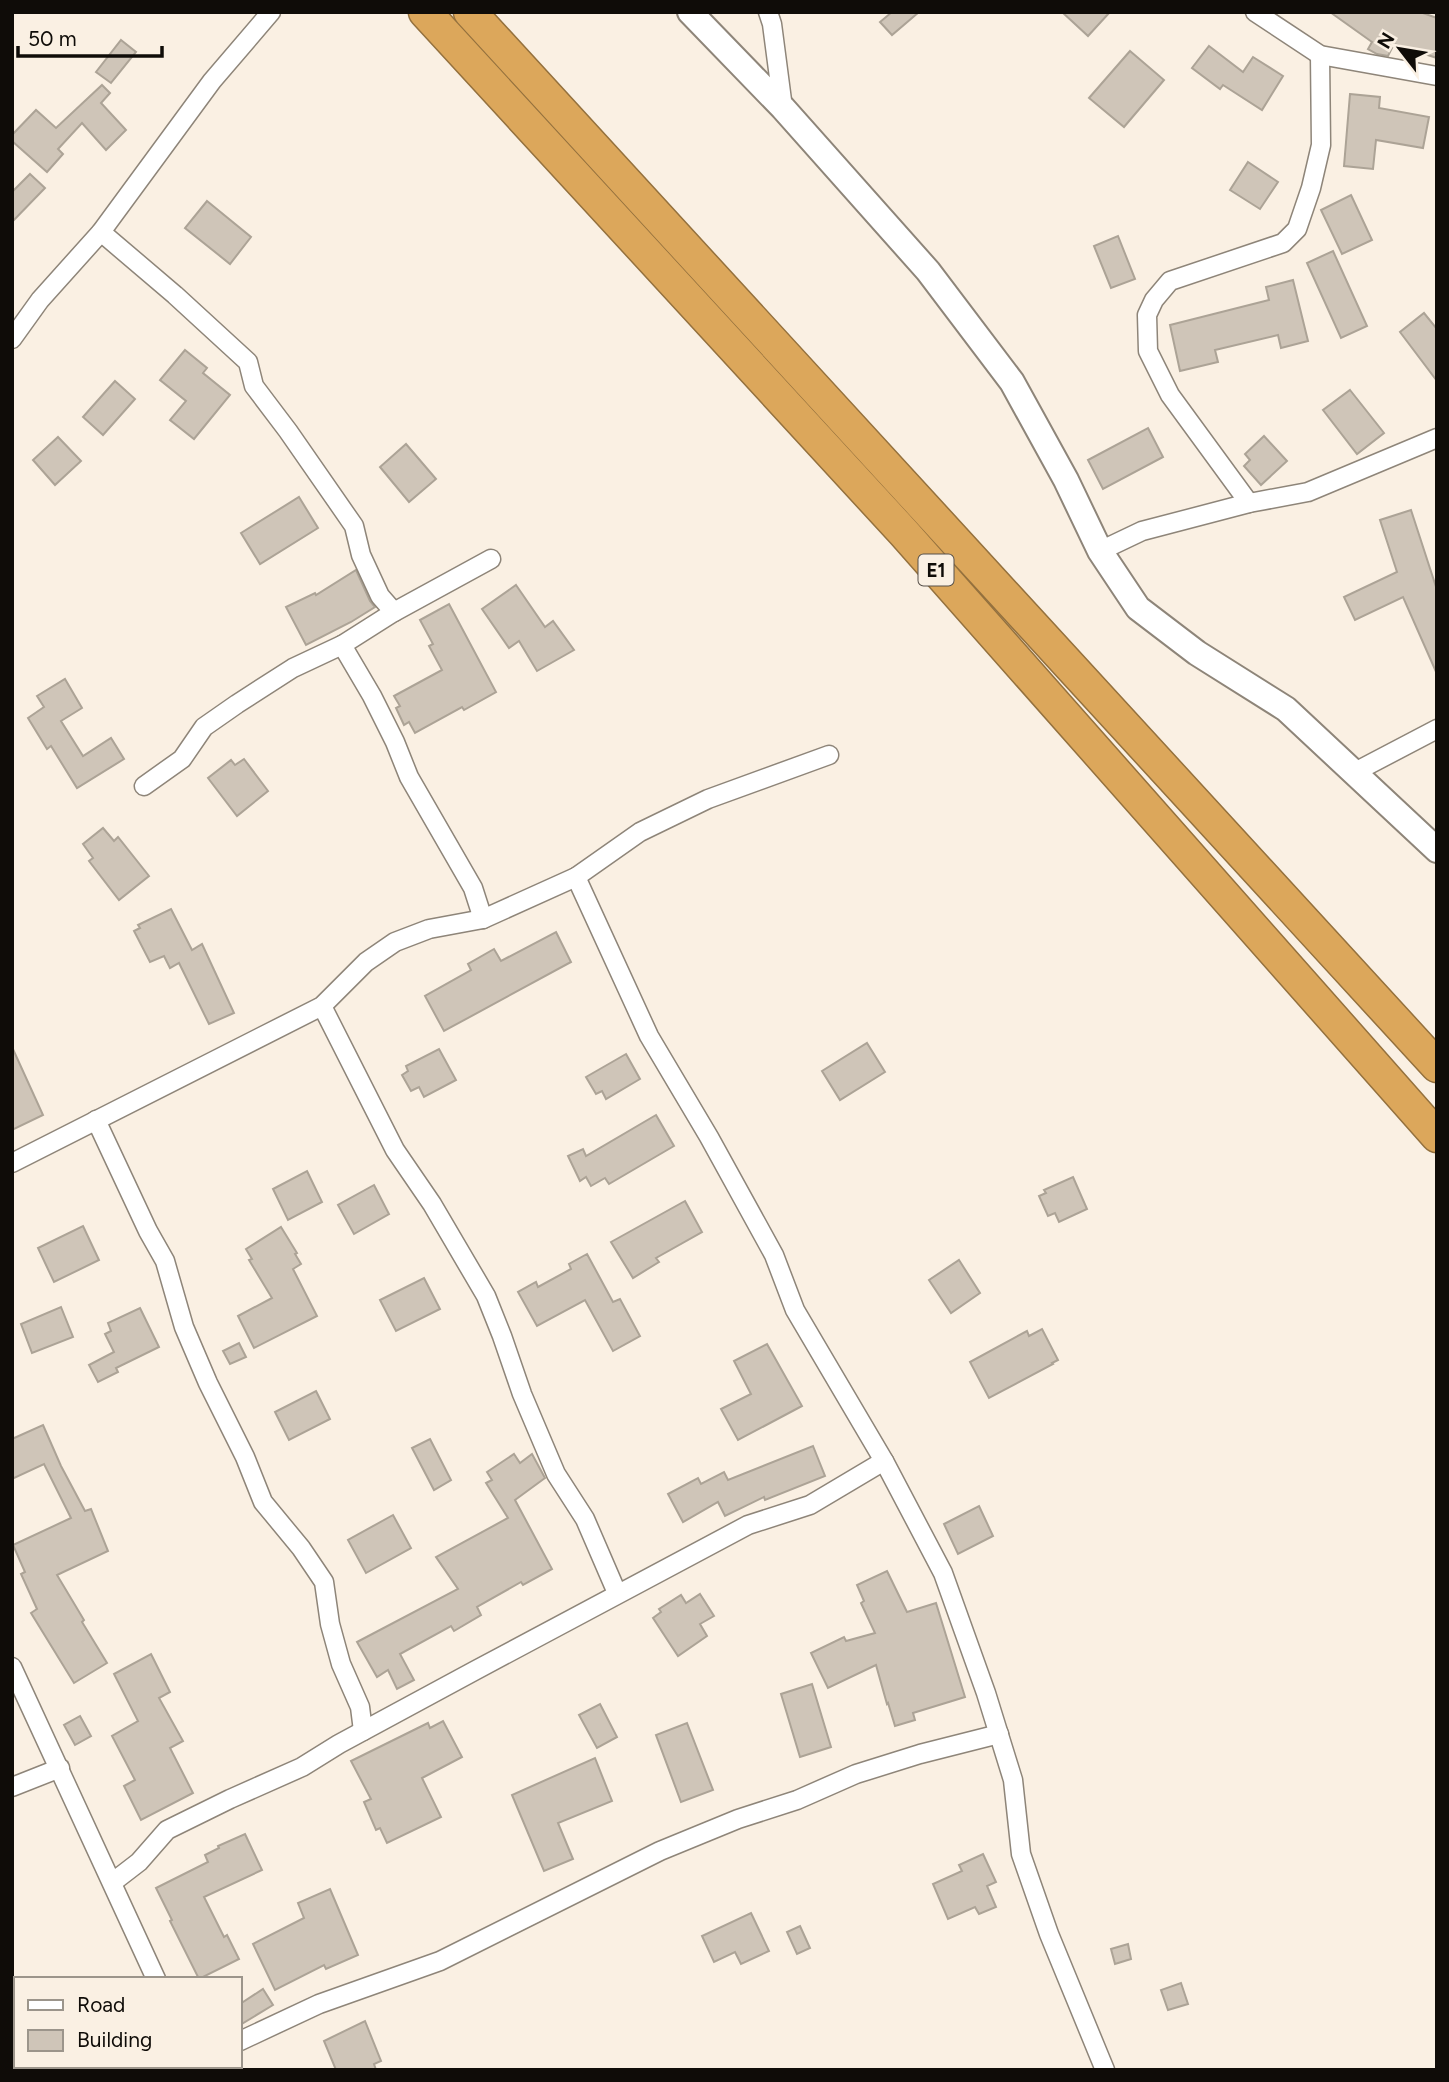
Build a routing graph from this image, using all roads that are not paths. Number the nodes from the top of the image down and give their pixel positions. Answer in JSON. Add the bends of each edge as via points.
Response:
{"nodes":[{"id":1,"x":271,"y":12,"type":"edge"},
{"id":2,"x":425,"y":12,"type":"edge"},
{"id":3,"x":470,"y":12,"type":"edge"},
{"id":4,"x":690,"y":12,"type":"edge"},
{"id":5,"x":768,"y":12,"type":"edge"},
{"id":6,"x":1255,"y":12,"type":"edge"},
{"id":7,"x":1320,"y":55,"type":"junction"},
{"id":8,"x":1437,"y":76,"type":"edge"},
{"id":9,"x":783,"y":108,"type":"junction"},
{"id":10,"x":100,"y":232,"type":"junction"},
{"id":11,"x":12,"y":339,"type":"edge"},
{"id":12,"x":1437,"y":438,"type":"edge"},
{"id":13,"x":1249,"y":503,"type":"junction"},
{"id":14,"x":1100,"y":551,"type":"junction"},
{"id":15,"x":491,"y":559,"type":"dead end"},
{"id":16,"x":394,"y":612,"type":"junction"},
{"id":17,"x":342,"y":645,"type":"junction"},
{"id":18,"x":1437,"y":729,"type":"edge"},
{"id":19,"x":829,"y":755,"type":"dead end"},
{"id":20,"x":1353,"y":773,"type":"junction"},
{"id":21,"x":144,"y":786,"type":"dead end"},
{"id":22,"x":1437,"y":850,"type":"edge"},
{"id":23,"x":576,"y":877,"type":"junction"},
{"id":24,"x":483,"y":919,"type":"junction"},
{"id":25,"x":322,"y":1006,"type":"junction"},
{"id":26,"x":1437,"y":1066,"type":"edge"},
{"id":27,"x":96,"y":1120,"type":"junction"},
{"id":28,"x":1437,"y":1136,"type":"edge"},
{"id":29,"x":12,"y":1163,"type":"edge"},
{"id":30,"x":884,"y":1461,"type":"junction"},
{"id":31,"x":617,"y":1593,"type":"junction"},
{"id":32,"x":12,"y":1667,"type":"edge"},
{"id":33,"x":363,"y":1731,"type":"junction"},
{"id":34,"x":999,"y":1734,"type":"junction"},
{"id":35,"x":60,"y":1768,"type":"junction"},
{"id":36,"x":12,"y":1787,"type":"edge"},
{"id":37,"x":113,"y":1882,"type":"junction"},
{"id":38,"x":155,"y":1977,"type":"edge"},
{"id":39,"x":242,"y":2040,"type":"edge"},
{"id":40,"x":1105,"y":2070,"type":"edge"}],
"edges":[{"from":1,"to":10,"type":"street","via":[[212,81]]},
{"from":2,"to":28,"type":"highway","number":"E1","via":[[904,533]]},
{"from":3,"to":26,"type":"highway","number":"E1"},
{"from":4,"to":9,"type":"street"},
{"from":5,"to":9,"type":"street"},
{"from":6,"to":7,"type":"street"},
{"from":7,"to":8,"type":"street"},
{"from":7,"to":13,"type":"street","via":[[1321,145],[1297,229],[1283,243],[1170,281],[1147,315],[1147,351],[1170,395]]},
{"from":9,"to":14,"type":"street","via":[[928,271],[1012,382]]},
{"from":10,"to":11,"type":"street"},
{"from":10,"to":16,"type":"street","via":[[248,362],[254,386],[354,526],[361,555],[380,596]]},
{"from":12,"to":13,"type":"street","via":[[1308,492]]},
{"from":13,"to":14,"type":"street","via":[[1142,531]]},
{"from":14,"to":20,"type":"street","via":[[1138,608],[1197,653],[1286,709]]},
{"from":15,"to":16,"type":"street"},
{"from":16,"to":17,"type":"street"},
{"from":17,"to":21,"type":"street","via":[[293,668],[204,727],[182,759]]},
{"from":17,"to":24,"type":"street","via":[[378,707],[409,777],[473,888]]},
{"from":18,"to":20,"type":"street"},
{"from":19,"to":23,"type":"street","via":[[708,799],[640,832]]},
{"from":20,"to":22,"type":"street"},
{"from":23,"to":24,"type":"street"},
{"from":23,"to":30,"type":"street","via":[[649,1037],[775,1255],[795,1310]]},
{"from":24,"to":25,"type":"street","via":[[429,929],[395,942],[366,962]]},
{"from":25,"to":27,"type":"street"},
{"from":25,"to":31,"type":"street","via":[[395,1150],[486,1296],[556,1474],[584,1520]]},
{"from":27,"to":29,"type":"street"},
{"from":27,"to":33,"type":"street","via":[[165,1261],[184,1327],[263,1502],[324,1582],[330,1624],[360,1707]]},
{"from":30,"to":31,"type":"street","via":[[810,1505],[748,1525]]},
{"from":30,"to":34,"type":"street","via":[[943,1573]]},
{"from":31,"to":33,"type":"street"},
{"from":32,"to":35,"type":"street"},
{"from":33,"to":37,"type":"street","via":[[302,1767],[167,1830],[139,1862]]},
{"from":34,"to":39,"type":"street","via":[[856,1774],[738,1819],[660,1851],[440,1961],[319,2004]]},
{"from":34,"to":40,"type":"street","via":[[1013,1780],[1021,1854]]},
{"from":35,"to":36,"type":"street"},
{"from":35,"to":37,"type":"street"},
{"from":37,"to":38,"type":"street"}]}
